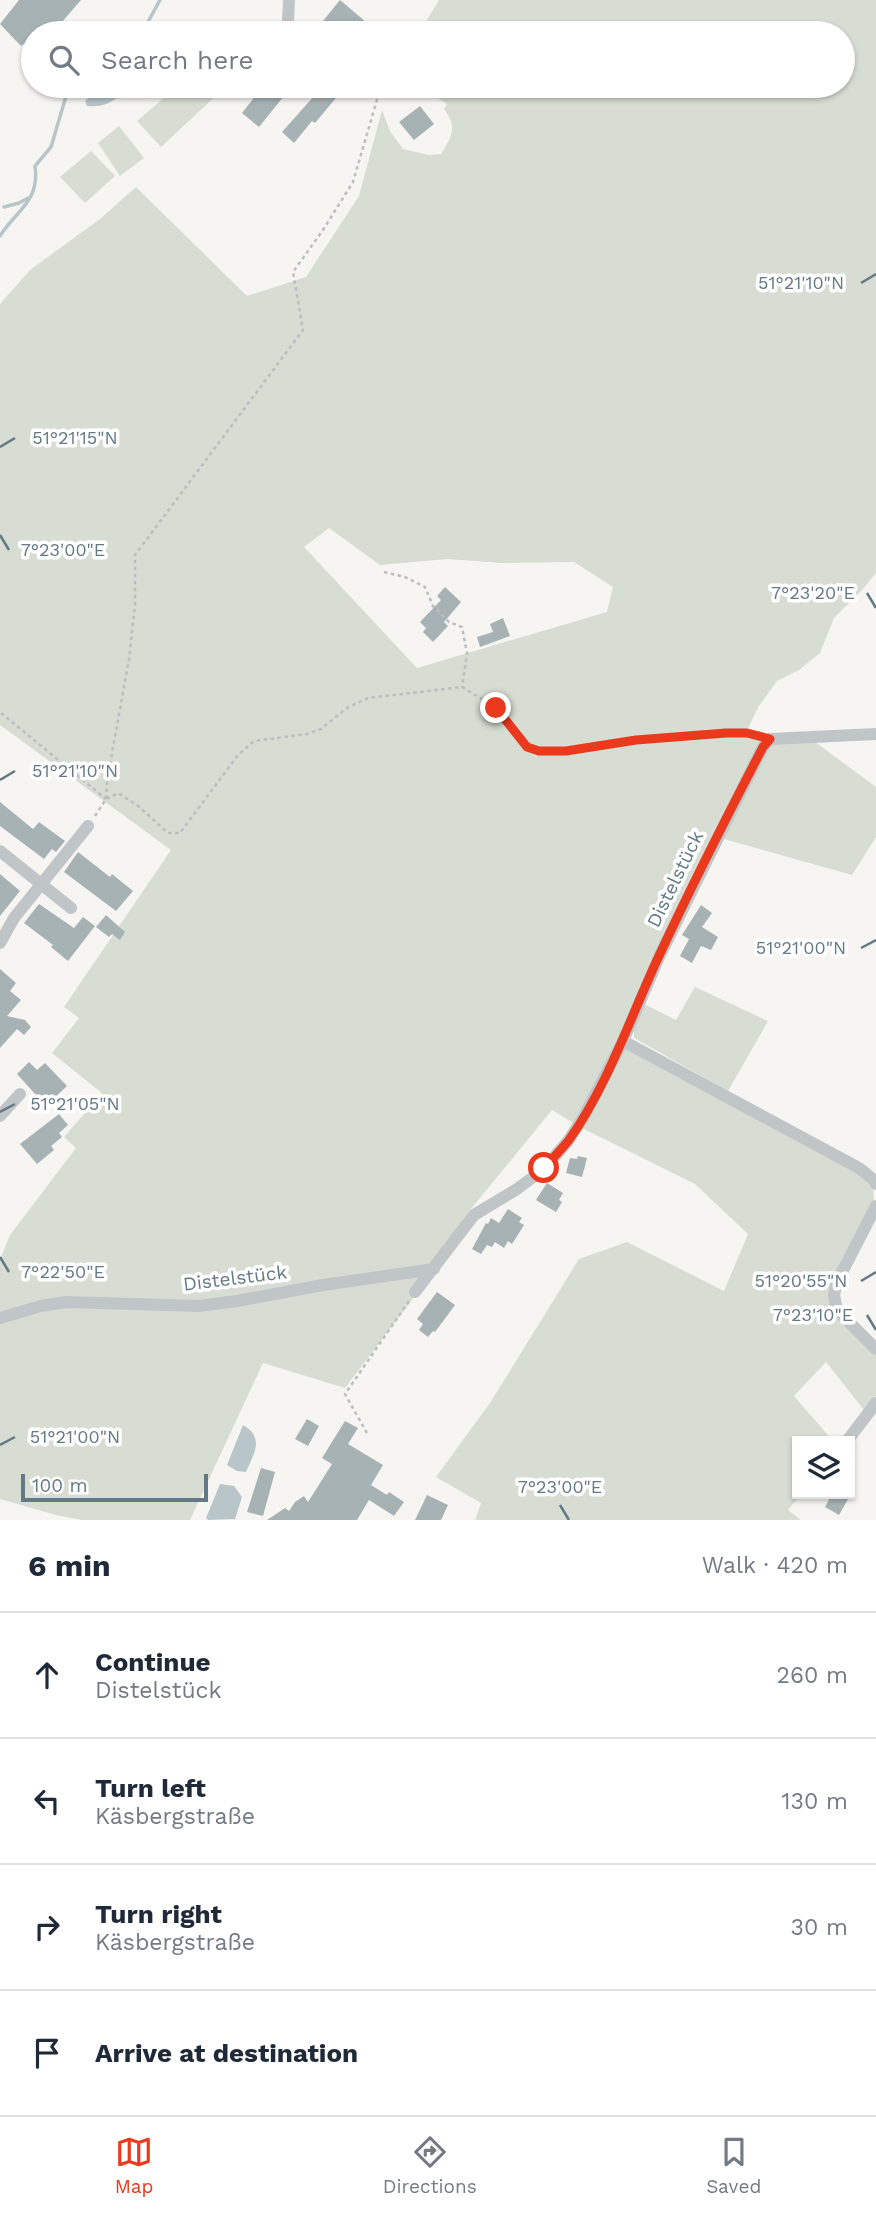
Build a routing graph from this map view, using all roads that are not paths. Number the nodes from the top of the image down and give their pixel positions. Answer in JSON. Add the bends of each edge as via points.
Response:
{"nodes":[{"id":1,"x":289,"y":0,"type":"edge"},
{"id":2,"x":288,"y":21,"type":"edge"},
{"id":3,"x":876,"y":733,"type":"edge"},
{"id":4,"x":88,"y":826,"type":"road end"},
{"id":5,"x":0,"y":851,"type":"edge"},
{"id":6,"x":43,"y":884,"type":"junction"},
{"id":7,"x":71,"y":908,"type":"dead end"},
{"id":8,"x":0,"y":943,"type":"edge"},
{"id":9,"x":623,"y":1041,"type":"junction"},
{"id":10,"x":20,"y":1094,"type":"dead end"},
{"id":11,"x":0,"y":1116,"type":"edge"},
{"id":12,"x":876,"y":1184,"type":"edge"},
{"id":13,"x":876,"y":1206,"type":"edge"},
{"id":14,"x":434,"y":1269,"type":"junction"},
{"id":15,"x":415,"y":1292,"type":"road end"},
{"id":16,"x":0,"y":1318,"type":"edge"},
{"id":17,"x":876,"y":1349,"type":"edge"},
{"id":18,"x":876,"y":1403,"type":"edge"},
{"id":19,"x":851,"y":1436,"type":"edge"}],
"edges":[{"from":1,"to":2,"type":"street"},
{"from":3,"to":9,"type":"street","name":"Distelstück","via":[[770,739],[763,747],[660,955]]},
{"from":4,"to":6,"type":"street"},
{"from":5,"to":6,"type":"street"},
{"from":6,"to":7,"type":"street"},
{"from":6,"to":8,"type":"street"},
{"from":9,"to":12,"type":"street","via":[[859,1168]]},
{"from":9,"to":14,"type":"street","name":"Distelstück","via":[[568,1141],[544,1168],[474,1215]]},
{"from":10,"to":11,"type":"street"},
{"from":13,"to":17,"type":"street","via":[[834,1294],[837,1310]]},
{"from":14,"to":15,"type":"street","name":"Distelstück"},
{"from":14,"to":16,"type":"street","name":"Distelstück","via":[[199,1306],[66,1302]]},
{"from":18,"to":19,"type":"street"}]}
